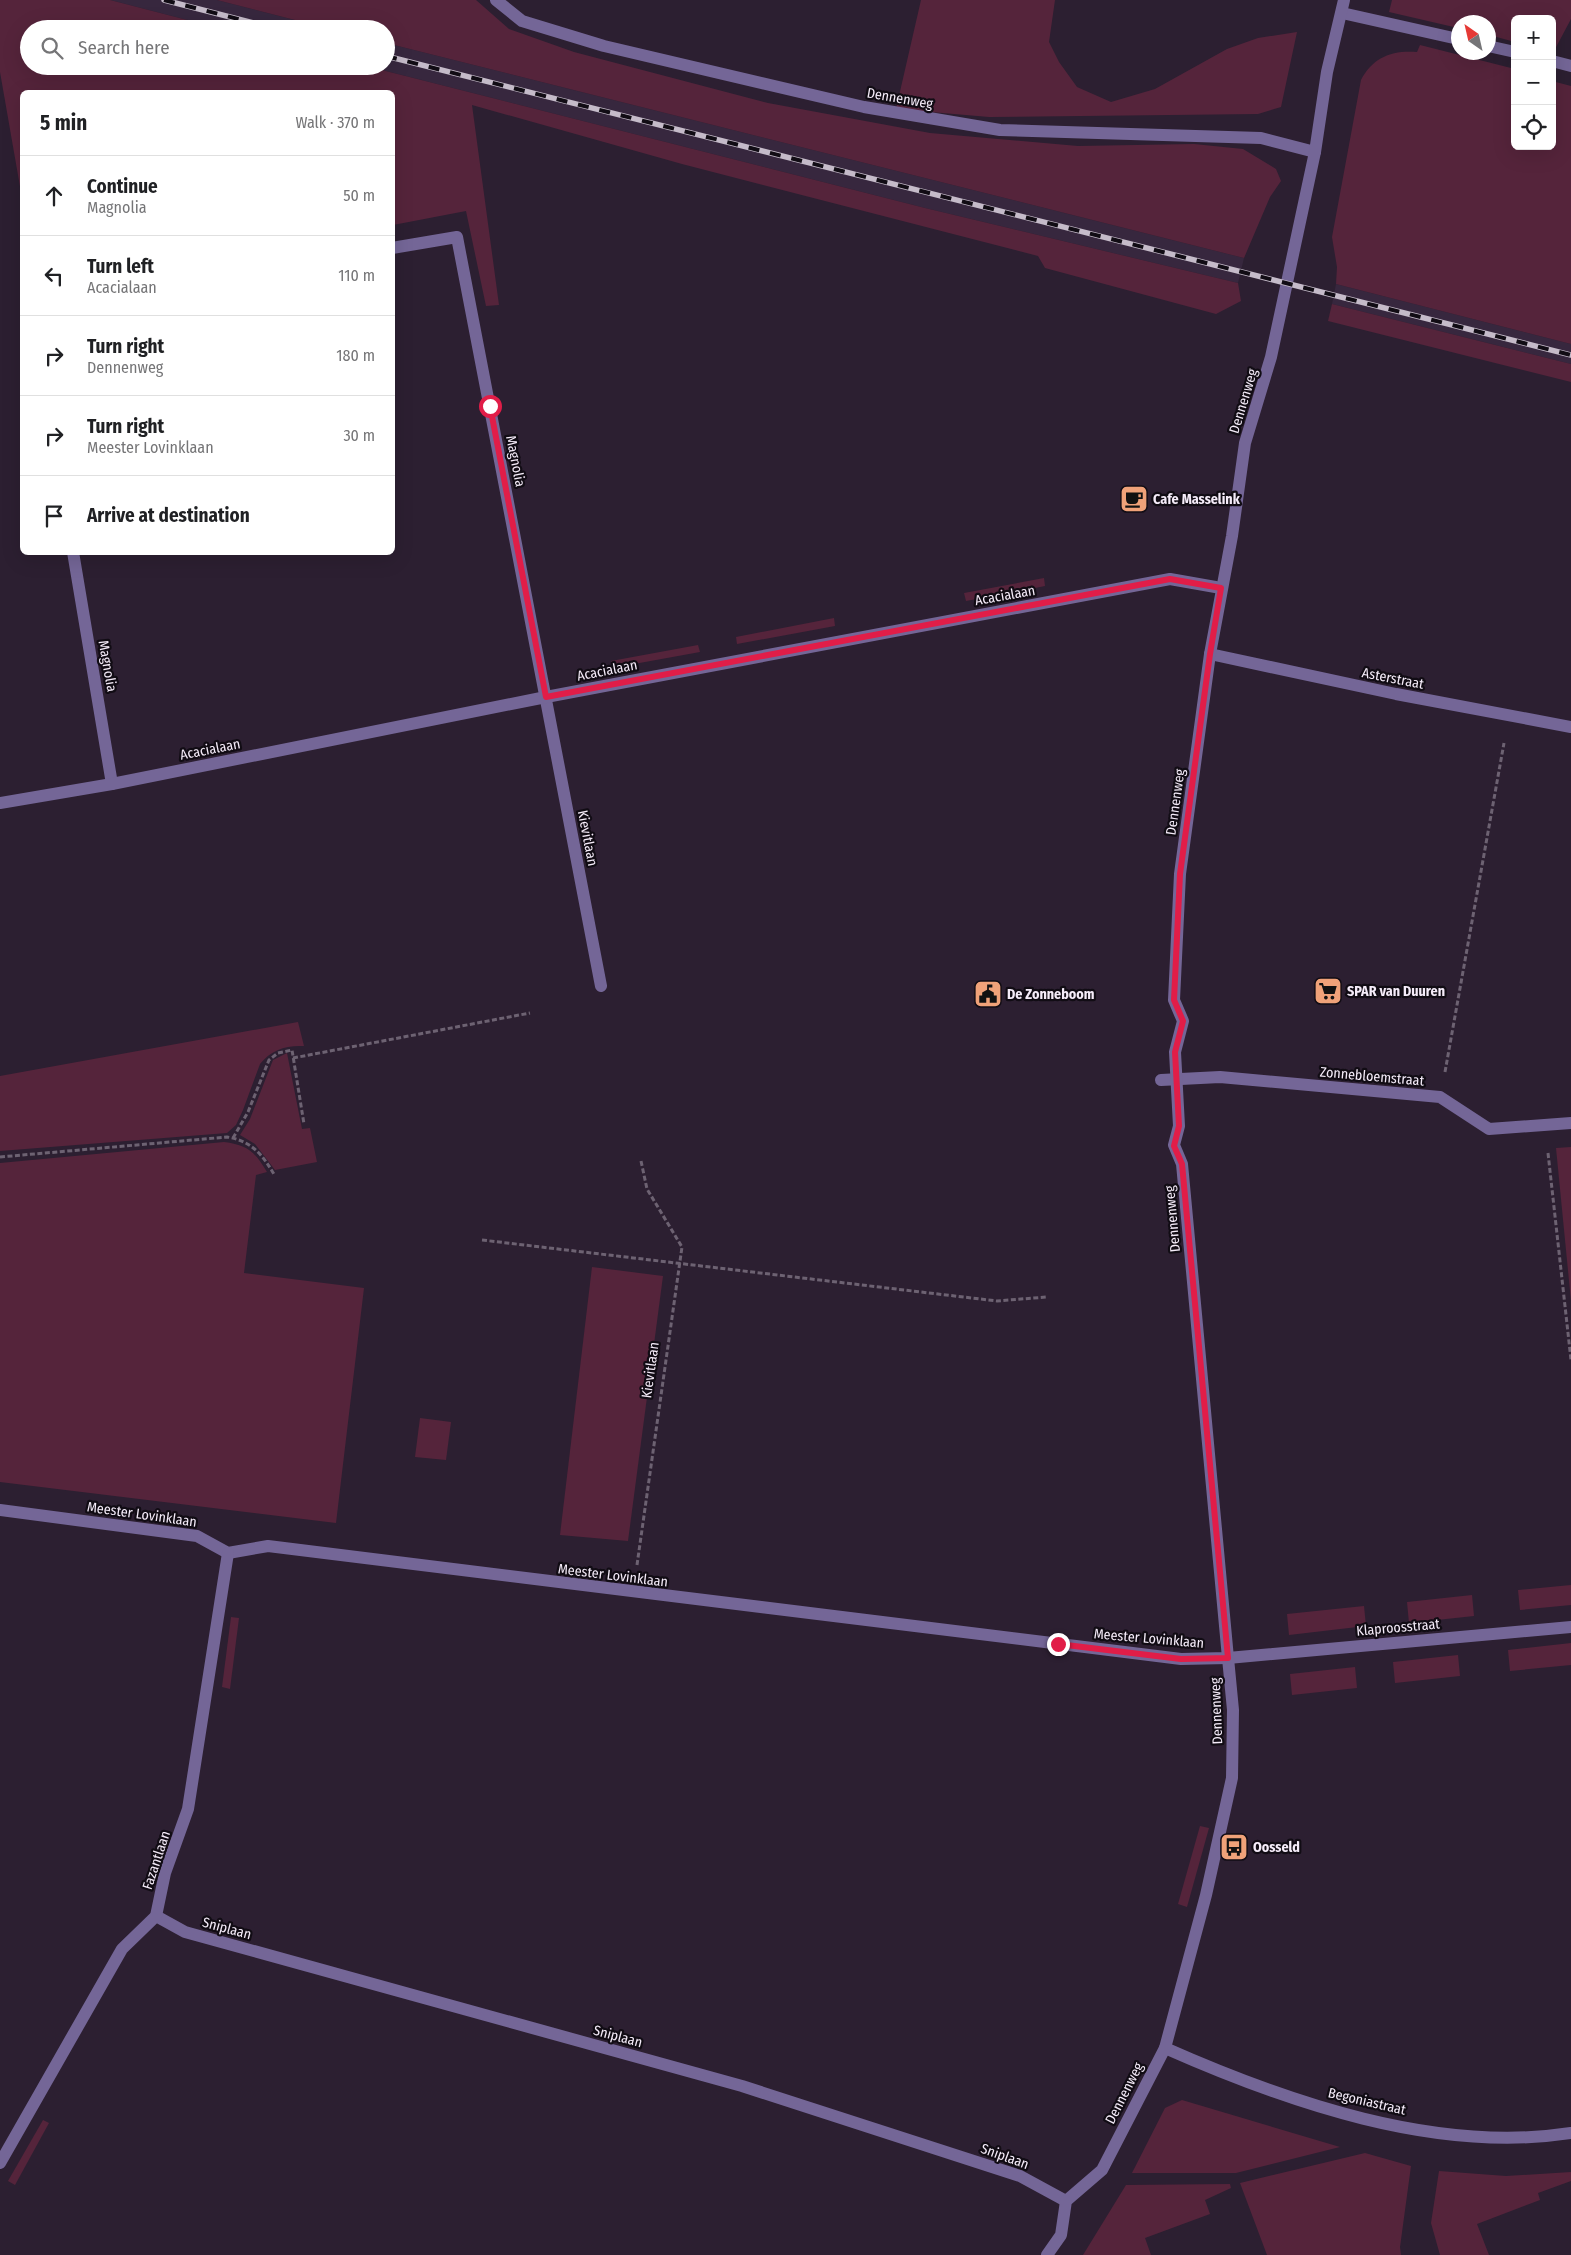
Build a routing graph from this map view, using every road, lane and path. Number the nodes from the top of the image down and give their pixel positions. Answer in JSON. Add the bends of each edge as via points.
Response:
{"nodes":[{"id":1,"x":496,"y":0,"type":"edge"},
{"id":2,"x":1344,"y":0,"type":"edge"},
{"id":3,"x":1342,"y":13,"type":"junction"},
{"id":4,"x":1451,"y":37,"type":"edge"},
{"id":5,"x":1496,"y":48,"type":"edge"},
{"id":6,"x":1511,"y":51,"type":"edge"},
{"id":7,"x":1556,"y":62,"type":"edge"},
{"id":8,"x":1571,"y":66,"type":"edge"},
{"id":9,"x":1315,"y":152,"type":"junction"},
{"id":10,"x":395,"y":247,"type":"edge"},
{"id":11,"x":74,"y":555,"type":"edge"},
{"id":12,"x":1221,"y":588,"type":"junction"},
{"id":13,"x":1210,"y":654,"type":"junction"},
{"id":14,"x":546,"y":697,"type":"junction"},
{"id":15,"x":1509,"y":715,"type":"junction"},
{"id":16,"x":1571,"y":727,"type":"edge"},
{"id":17,"x":112,"y":784,"type":"junction"},
{"id":18,"x":0,"y":803,"type":"edge"},
{"id":19,"x":601,"y":986,"type":"dead end"},
{"id":20,"x":530,"y":1013,"type":"dead end"},
{"id":21,"x":293,"y":1058,"type":"junction"},
{"id":22,"x":1176,"y":1079,"type":"junction"},
{"id":23,"x":1161,"y":1080,"type":"dead end"},
{"id":24,"x":1440,"y":1097,"type":"junction"},
{"id":25,"x":1571,"y":1123,"type":"edge"},
{"id":26,"x":304,"y":1124,"type":"dead end"},
{"id":27,"x":1545,"y":1125,"type":"junction"},
{"id":28,"x":233,"y":1138,"type":"junction"},
{"id":29,"x":0,"y":1157,"type":"edge"},
{"id":30,"x":641,"y":1161,"type":"dead end"},
{"id":31,"x":275,"y":1176,"type":"dead end"},
{"id":32,"x":482,"y":1240,"type":"dead end"},
{"id":33,"x":680,"y":1264,"type":"junction"},
{"id":34,"x":1046,"y":1297,"type":"dead end"},
{"id":35,"x":1571,"y":1360,"type":"edge"},
{"id":36,"x":0,"y":1510,"type":"edge"},
{"id":37,"x":228,"y":1553,"type":"junction"},
{"id":38,"x":633,"y":1592,"type":"junction"},
{"id":39,"x":1571,"y":1627,"type":"edge"},
{"id":40,"x":1228,"y":1658,"type":"junction"},
{"id":41,"x":156,"y":1916,"type":"junction"},
{"id":42,"x":1165,"y":2048,"type":"junction"},
{"id":43,"x":1571,"y":2133,"type":"edge"},
{"id":44,"x":0,"y":2163,"type":"edge"},
{"id":45,"x":1066,"y":2201,"type":"junction"},
{"id":46,"x":1047,"y":2255,"type":"edge"}],
"edges":[{"from":1,"to":9,"type":"street","name":"Dennenweg","via":[[522,20],[604,46],[864,107],[1000,130],[1261,138]]},
{"from":2,"to":3,"type":"street","name":"Dennenweg"},
{"from":3,"to":4,"type":"street"},
{"from":3,"to":9,"type":"street","name":"Dennenweg","via":[[1326,72]]},
{"from":5,"to":6,"type":"street"},
{"from":7,"to":8,"type":"street"},
{"from":9,"to":12,"type":"street","name":"Dennenweg","via":[[1271,356],[1245,444]]},
{"from":10,"to":14,"type":"street","name":"Magnolia","via":[[457,236]]},
{"from":11,"to":17,"type":"street","name":"Magnolia"},
{"from":12,"to":13,"type":"street","name":"Dennenweg"},
{"from":12,"to":14,"type":"street","name":"Acacialaan","via":[[1170,579]]},
{"from":13,"to":15,"type":"street","name":"Asterstraat"},
{"from":13,"to":22,"type":"street","name":"Dennenweg","via":[[1180,874],[1174,1000],[1183,1021],[1175,1052]]},
{"from":14,"to":17,"type":"street","name":"Acacialaan"},
{"from":14,"to":19,"type":"street","name":"Kievitlaan"},
{"from":15,"to":16,"type":"street","name":"Asterstraat"},
{"from":15,"to":24,"type":"path"},
{"from":17,"to":18,"type":"street","name":"Acacialaan"},
{"from":20,"to":21,"type":"path"},
{"from":21,"to":26,"type":"path"},
{"from":21,"to":28,"type":"path","via":[[292,1050],[278,1053],[269,1060],[248,1112]]},
{"from":22,"to":23,"type":"street","name":"Zonnebloemstraat"},
{"from":22,"to":24,"type":"street","name":"Zonnebloemstraat","via":[[1220,1077]]},
{"from":22,"to":40,"type":"street","name":"Dennenweg","via":[[1179,1126],[1174,1146],[1182,1164]]},
{"from":24,"to":27,"type":"street","name":"Zonnebloemstraat","via":[[1489,1129]]},
{"from":25,"to":27,"type":"street","name":"Zonnebloemstraat"},
{"from":27,"to":35,"type":"path"},
{"from":28,"to":29,"type":"path"},
{"from":28,"to":31,"type":"path","via":[[244,1140],[257,1150]]},
{"from":30,"to":33,"type":"path","name":"Kievitlaan","via":[[647,1189],[682,1247]]},
{"from":32,"to":33,"type":"path"},
{"from":33,"to":34,"type":"path","via":[[996,1301]]},
{"from":33,"to":38,"type":"path","name":"Kievitlaan"},
{"from":36,"to":37,"type":"street","name":"Meester Lovinklaan","via":[[197,1536]]},
{"from":37,"to":38,"type":"street","name":"Meester Lovinklaan","via":[[268,1546]]},
{"from":37,"to":41,"type":"street","name":"Fazantlaan","via":[[188,1809],[165,1873]]},
{"from":38,"to":40,"type":"street","name":"Meester Lovinklaan","via":[[1181,1659]]},
{"from":39,"to":40,"type":"street","name":"Klaproosstraat"},
{"from":40,"to":42,"type":"street","name":"Dennenweg","via":[[1233,1710],[1232,1778],[1206,1895]]},
{"from":41,"to":44,"type":"street","via":[[122,1949]]},
{"from":41,"to":45,"type":"street","name":"Sniplaan","via":[[185,1932],[742,2086],[1020,2176]]},
{"from":42,"to":43,"type":"street","name":"Begoniastraat","via":[[1206,2066],[1338,2112],[1431,2132],[1496,2138]]},
{"from":42,"to":45,"type":"street","name":"Dennenweg","via":[[1102,2170]]},
{"from":45,"to":46,"type":"street","via":[[1061,2234]]}]}
